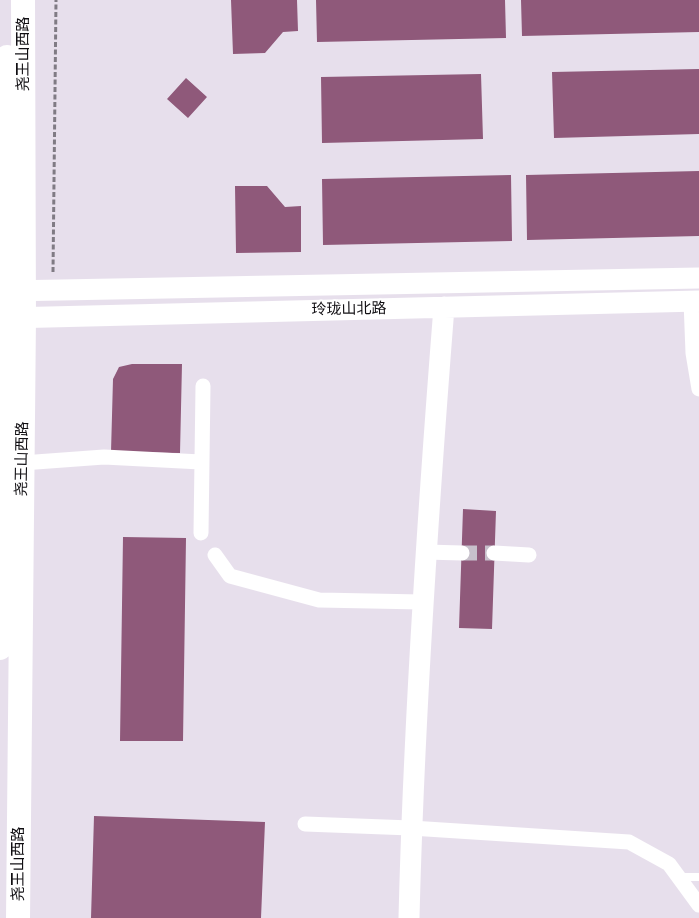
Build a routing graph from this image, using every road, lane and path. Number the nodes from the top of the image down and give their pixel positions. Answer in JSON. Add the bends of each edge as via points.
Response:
{"nodes":[{"id":1,"x":8,"y":0,"type":"edge"},
{"id":2,"x":23,"y":0,"type":"edge"},
{"id":3,"x":56,"y":0,"type":"edge"},
{"id":4,"x":699,"y":278,"type":"edge"},
{"id":5,"x":9,"y":291,"type":"edge"},
{"id":6,"x":53,"y":291,"type":"junction"},
{"id":7,"x":695,"y":301,"type":"edge"},
{"id":8,"x":444,"y":307,"type":"junction"},
{"id":9,"x":9,"y":318,"type":"edge"},
{"id":10,"x":203,"y":386,"type":"dead end"},
{"id":11,"x":699,"y":389,"type":"edge"},
{"id":12,"x":201,"y":462,"type":"junction"},
{"id":13,"x":22,"y":463,"type":"junction"},
{"id":14,"x":201,"y":533,"type":"dead end"},
{"id":15,"x":425,"y":552,"type":"junction"},
{"id":16,"x":494,"y":553,"type":"tunnel mouth"},
{"id":17,"x":462,"y":554,"type":"tunnel mouth"},
{"id":18,"x":215,"y":555,"type":"dead end"},
{"id":19,"x":529,"y":555,"type":"dead end"},
{"id":20,"x":422,"y":602,"type":"junction"},
{"id":21,"x":0,"y":606,"type":"edge"},
{"id":22,"x":0,"y":648,"type":"edge"},
{"id":23,"x":305,"y":824,"type":"dead end"},
{"id":24,"x":411,"y":828,"type":"junction"},
{"id":25,"x":678,"y":876,"type":"junction"},
{"id":26,"x":699,"y":877,"type":"edge"},
{"id":27,"x":699,"y":905,"type":"edge"},
{"id":28,"x":18,"y":918,"type":"edge"},
{"id":29,"x":409,"y":918,"type":"edge"}],
"edges":[{"from":1,"to":5,"type":"main road","name":"尧王山西路"},
{"from":2,"to":5,"type":"main road","name":"尧王山西路"},
{"from":3,"to":6,"type":"path"},
{"from":4,"to":6,"type":"main road","name":"玲珑山北路"},
{"from":5,"to":6,"type":"main road","name":"玲珑山北路"},
{"from":5,"to":9,"type":"main road","name":"尧王山西路"},
{"from":7,"to":8,"type":"main road","name":"玲珑山北路"},
{"from":7,"to":11,"type":"street","via":[[693,354]]},
{"from":8,"to":9,"type":"main road","name":"玲珑山北路"},
{"from":8,"to":15,"type":"main road"},
{"from":9,"to":13,"type":"main road","name":"尧王山西路"},
{"from":9,"to":21,"type":"main road","name":"尧王山西路"},
{"from":10,"to":12,"type":"street"},
{"from":12,"to":13,"type":"street","via":[[104,457]]},
{"from":12,"to":14,"type":"street"},
{"from":13,"to":28,"type":"main road","name":"尧王山西路"},
{"from":15,"to":17,"type":"street"},
{"from":15,"to":20,"type":"main road"},
{"from":16,"to":19,"type":"street"},
{"from":18,"to":20,"type":"street","via":[[230,576],[320,600]]},
{"from":20,"to":24,"type":"main road"},
{"from":21,"to":22,"type":"main road","name":"尧王山西路"},
{"from":23,"to":24,"type":"street"},
{"from":24,"to":25,"type":"street","via":[[629,842],[669,864]]},
{"from":24,"to":29,"type":"main road"},
{"from":25,"to":26,"type":"lane"},
{"from":25,"to":27,"type":"street"}]}
